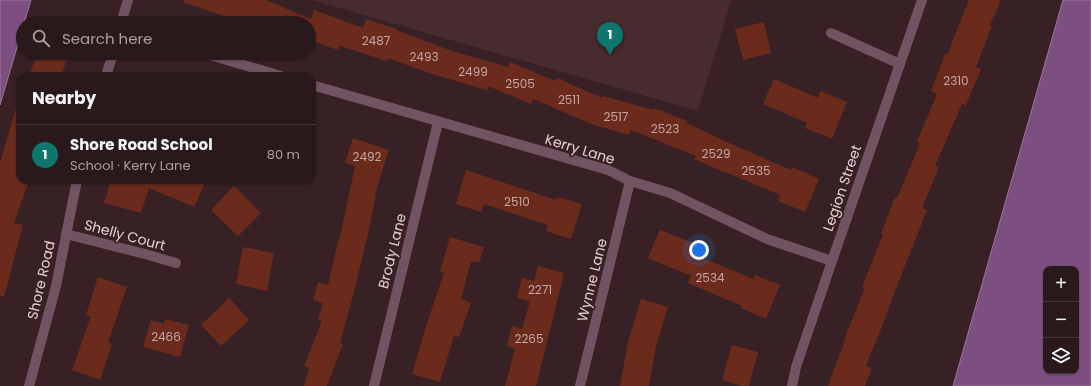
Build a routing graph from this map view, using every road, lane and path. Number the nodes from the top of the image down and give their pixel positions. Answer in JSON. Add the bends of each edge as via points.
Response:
{"nodes":[{"id":1,"x":128,"y":0,"type":"edge"},
{"id":2,"x":922,"y":0,"type":"edge"},
{"id":3,"x":123,"y":16,"type":"edge"},
{"id":4,"x":831,"y":33,"type":"dead end"},
{"id":5,"x":110,"y":60,"type":"edge"},
{"id":6,"x":227,"y":60,"type":"edge"},
{"id":7,"x":900,"y":64,"type":"junction"},
{"id":8,"x":107,"y":72,"type":"edge"},
{"id":9,"x":267,"y":72,"type":"edge"},
{"id":10,"x":316,"y":86,"type":"edge"},
{"id":11,"x":438,"y":122,"type":"junction"},
{"id":12,"x":630,"y":181,"type":"junction"},
{"id":13,"x":76,"y":184,"type":"edge"},
{"id":14,"x":66,"y":234,"type":"junction"},
{"id":15,"x":832,"y":261,"type":"junction"},
{"id":16,"x":176,"y":263,"type":"dead end"},
{"id":17,"x":29,"y":386,"type":"edge"},
{"id":18,"x":374,"y":386,"type":"edge"},
{"id":19,"x":580,"y":386,"type":"edge"},
{"id":20,"x":792,"y":386,"type":"edge"}],
"edges":[{"from":1,"to":3,"type":"street"},
{"from":2,"to":7,"type":"street","name":"Legion Street"},
{"from":4,"to":7,"type":"street"},
{"from":5,"to":8,"type":"street"},
{"from":6,"to":9,"type":"street"},
{"from":7,"to":15,"type":"street","name":"Legion Street"},
{"from":10,"to":11,"type":"street","name":"Kerry Lane"},
{"from":11,"to":12,"type":"street","name":"Kerry Lane","via":[[608,170]]},
{"from":11,"to":18,"type":"street","name":"Brody Lane"},
{"from":12,"to":15,"type":"street","name":"Kerry Lane","via":[[670,193],[768,240]]},
{"from":12,"to":19,"type":"street","name":"Wynne Lane"},
{"from":13,"to":14,"type":"street","name":"Shore Road"},
{"from":14,"to":16,"type":"street","name":"Shelly Court"},
{"from":14,"to":17,"type":"street","name":"Shore Road","via":[[56,286]]},
{"from":15,"to":20,"type":"street","name":"Legion Street"}]}
